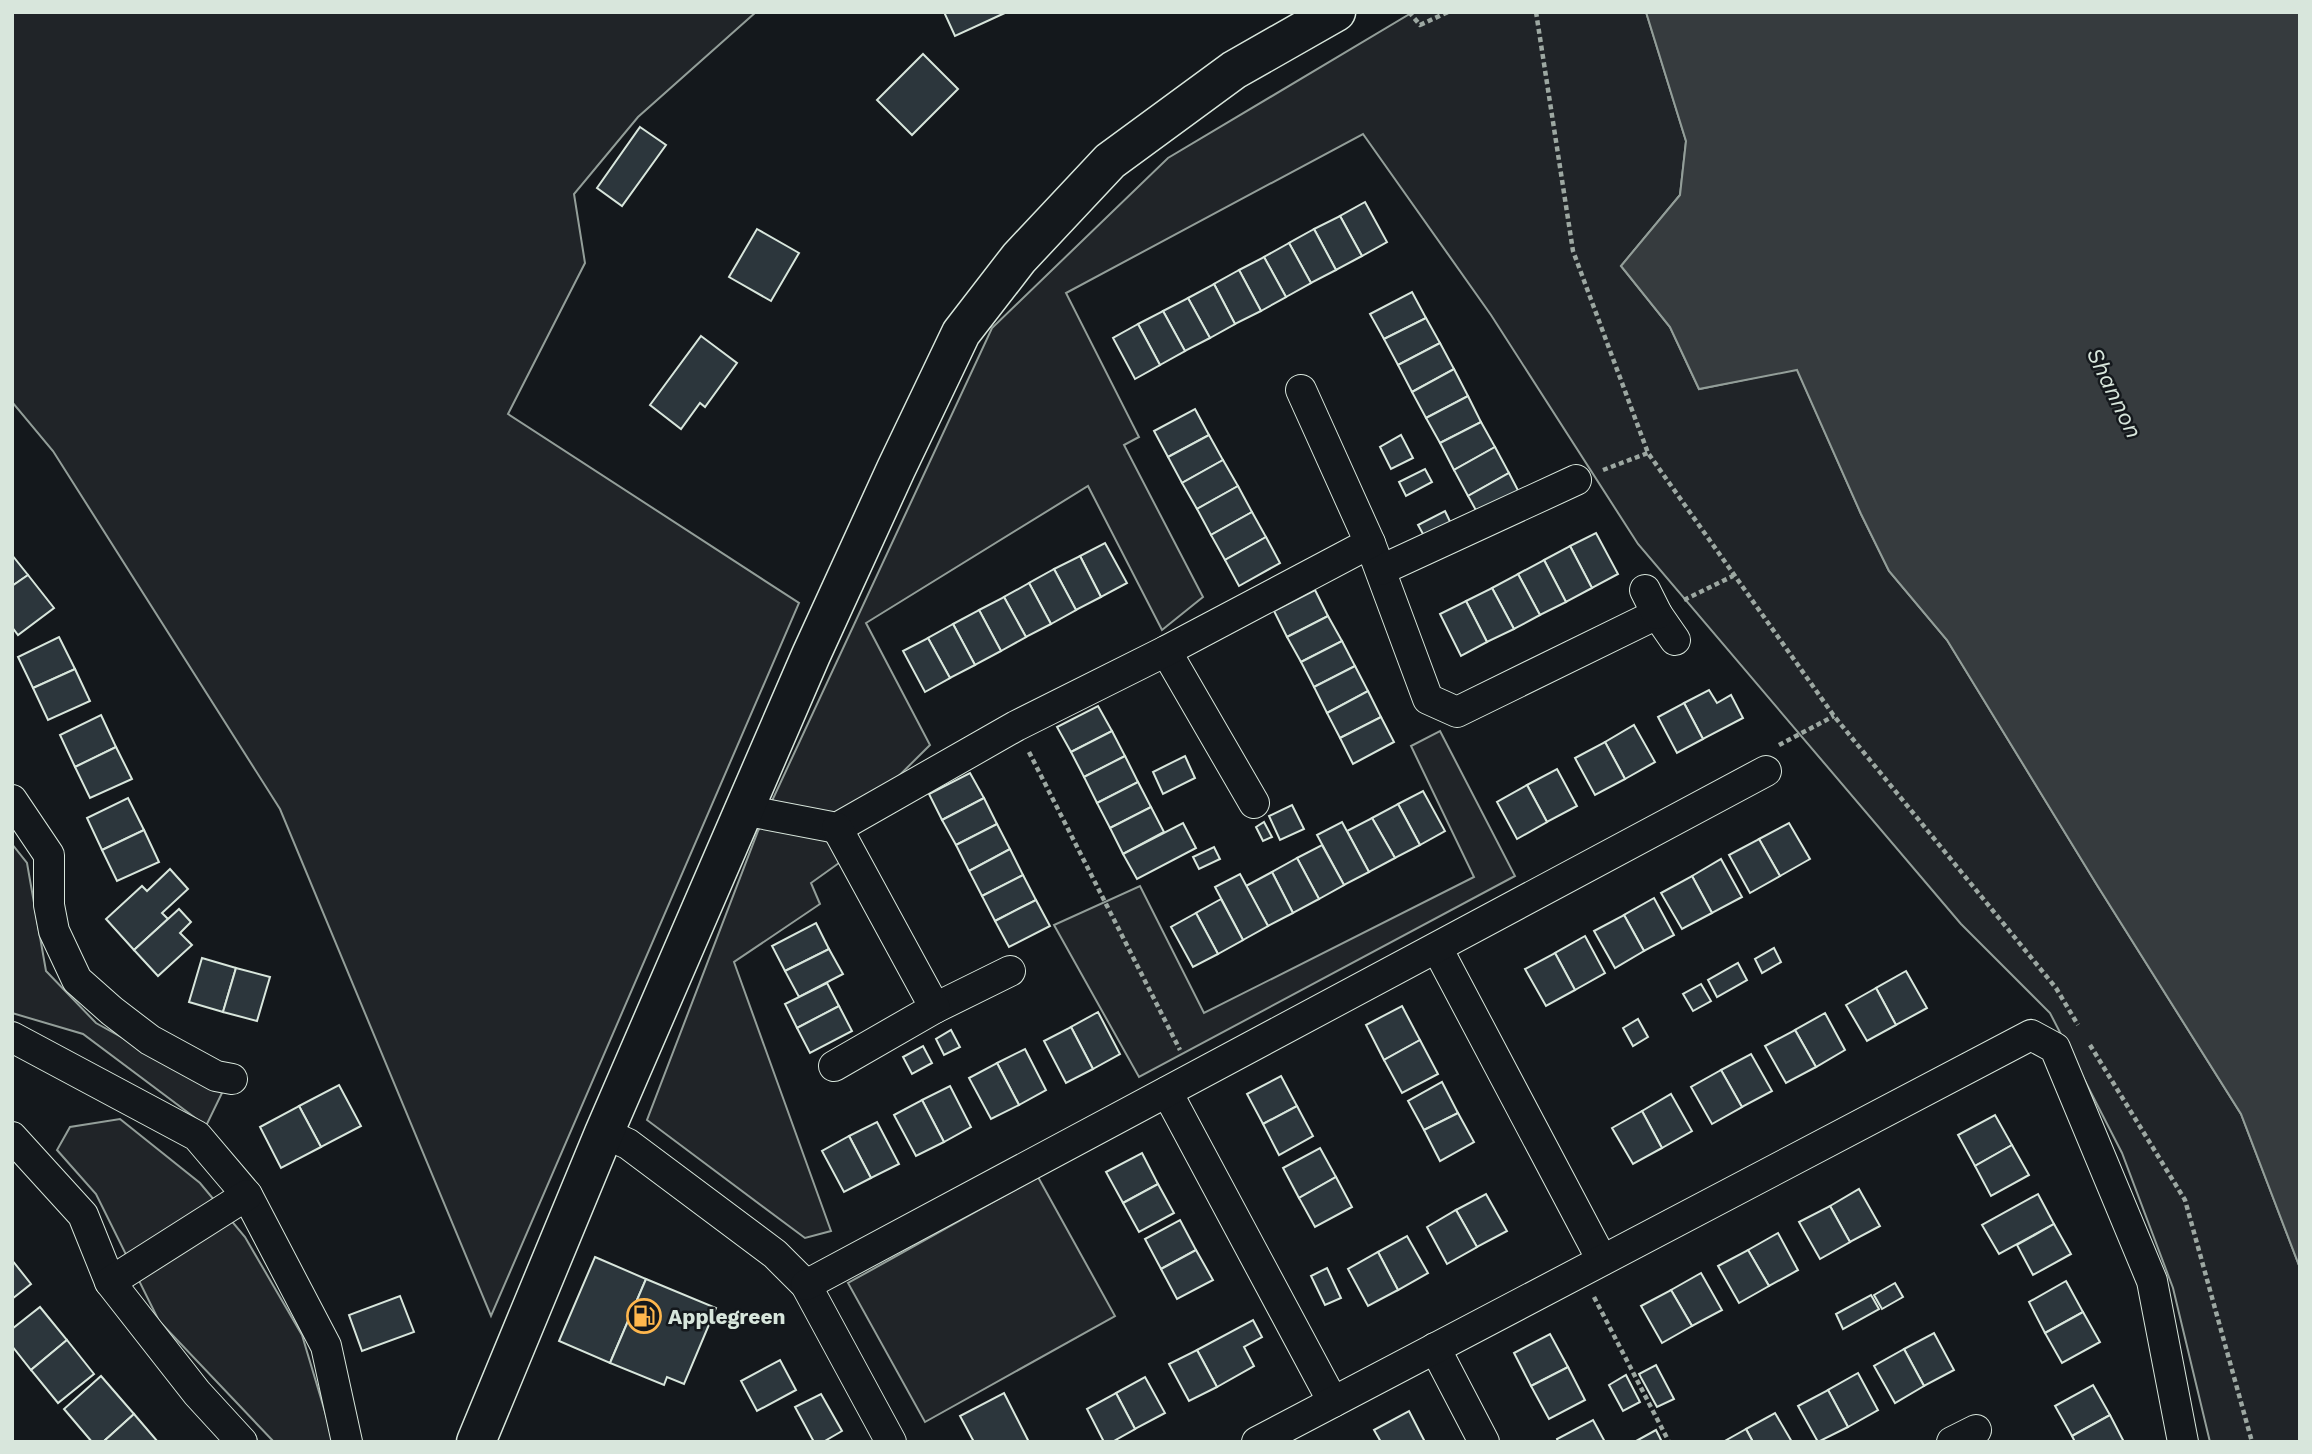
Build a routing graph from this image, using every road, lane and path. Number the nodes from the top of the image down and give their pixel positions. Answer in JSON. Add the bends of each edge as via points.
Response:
{"nodes":[{"id":1,"x":1336,"y":12,"type":"edge"},
{"id":2,"x":1409,"y":12,"type":"edge"},
{"id":3,"x":1448,"y":12,"type":"edge"},
{"id":4,"x":1536,"y":12,"type":"edge"},
{"id":5,"x":1301,"y":390,"type":"dead end"},
{"id":6,"x":1648,"y":453,"type":"junction"},
{"id":7,"x":1576,"y":480,"type":"joint"},
{"id":8,"x":1376,"y":557,"type":"junction"},
{"id":9,"x":1733,"y":576,"type":"junction"},
{"id":10,"x":1651,"y":602,"type":"junction"},
{"id":11,"x":1675,"y":640,"type":"dead end"},
{"id":12,"x":1166,"y":651,"type":"junction"},
{"id":13,"x":1834,"y":716,"type":"junction"},
{"id":14,"x":1016,"y":726,"type":"junction"},
{"id":15,"x":1766,"y":771,"type":"joint"},
{"id":16,"x":12,"y":800,"type":"edge"},
{"id":17,"x":1254,"y":803,"type":"dead end"},
{"id":18,"x":743,"y":810,"type":"junction"},
{"id":19,"x":837,"y":828,"type":"junction"},
{"id":20,"x":1437,"y":948,"type":"junction"},
{"id":21,"x":1010,"y":971,"type":"dead end"},
{"id":22,"x":935,"y":1008,"type":"junction"},
{"id":23,"x":12,"y":1037,"type":"edge"},
{"id":24,"x":834,"y":1066,"type":"dead end"},
{"id":25,"x":1194,"y":1077,"type":"junction"},
{"id":26,"x":232,"y":1079,"type":"dead end"},
{"id":27,"x":1167,"y":1092,"type":"junction"},
{"id":28,"x":604,"y":1133,"type":"junction"},
{"id":29,"x":12,"y":1137,"type":"edge"},
{"id":30,"x":247,"y":1195,"type":"junction"},
{"id":31,"x":1591,"y":1266,"type":"junction"},
{"id":32,"x":110,"y":1282,"type":"junction"},
{"id":33,"x":806,"y":1285,"type":"junction"},
{"id":34,"x":1435,"y":1348,"type":"junction"},
{"id":35,"x":1333,"y":1402,"type":"junction"},
{"id":36,"x":242,"y":1442,"type":"edge"},
{"id":37,"x":347,"y":1442,"type":"edge"},
{"id":38,"x":476,"y":1442,"type":"edge"},
{"id":39,"x":891,"y":1442,"type":"edge"},
{"id":40,"x":1257,"y":1442,"type":"edge"},
{"id":41,"x":1484,"y":1442,"type":"edge"},
{"id":42,"x":1670,"y":1442,"type":"edge"},
{"id":43,"x":2183,"y":1442,"type":"edge"},
{"id":44,"x":2252,"y":1442,"type":"edge"}],
"edges":[{"from":1,"to":18,"type":"main road","via":[[1234,70],[1110,161],[1018,258],[961,332]]},
{"from":2,"to":3,"type":"path","via":[[1420,25]]},
{"from":4,"to":6,"type":"path","via":[[1573,251]]},
{"from":5,"to":8,"type":"street"},
{"from":6,"to":7,"type":"path"},
{"from":6,"to":9,"type":"path"},
{"from":7,"to":8,"type":"street"},
{"from":8,"to":10,"type":"street","via":[[1428,699],[1457,712]]},
{"from":8,"to":12,"type":"street"},
{"from":9,"to":10,"type":"path"},
{"from":9,"to":13,"type":"path"},
{"from":10,"to":11,"type":"street"},
{"from":12,"to":14,"type":"street"},
{"from":12,"to":17,"type":"street"},
{"from":13,"to":15,"type":"path","via":[[1775,747]]},
{"from":13,"to":44,"type":"path","via":[[2056,988],[2185,1200]]},
{"from":14,"to":19,"type":"street"},
{"from":14,"to":25,"type":"path"},
{"from":15,"to":20,"type":"street"},
{"from":16,"to":26,"type":"street","via":[[49,855],[54,932],[77,980],[150,1040],[216,1076]]},
{"from":18,"to":19,"type":"street"},
{"from":18,"to":28,"type":"main road"},
{"from":19,"to":22,"type":"street"},
{"from":20,"to":25,"type":"street"},
{"from":20,"to":31,"type":"street"},
{"from":21,"to":22,"type":"street"},
{"from":22,"to":24,"type":"street"},
{"from":23,"to":30,"type":"street","via":[[197,1136]]},
{"from":25,"to":27,"type":"street"},
{"from":27,"to":33,"type":"street"},
{"from":27,"to":35,"type":"street"},
{"from":28,"to":33,"type":"street","via":[[628,1144],[754,1238]]},
{"from":28,"to":38,"type":"main road"},
{"from":29,"to":32,"type":"street","via":[[83,1215]]},
{"from":30,"to":32,"type":"street"},
{"from":30,"to":37,"type":"street","via":[[326,1346]]},
{"from":31,"to":34,"type":"street"},
{"from":31,"to":42,"type":"path"},
{"from":31,"to":43,"type":"street","via":[[2031,1035],[2056,1048],[2152,1281]]},
{"from":32,"to":36,"type":"street","via":[[197,1393]]},
{"from":33,"to":39,"type":"street"},
{"from":34,"to":35,"type":"street"},
{"from":34,"to":41,"type":"street"},
{"from":35,"to":40,"type":"street"}]}
